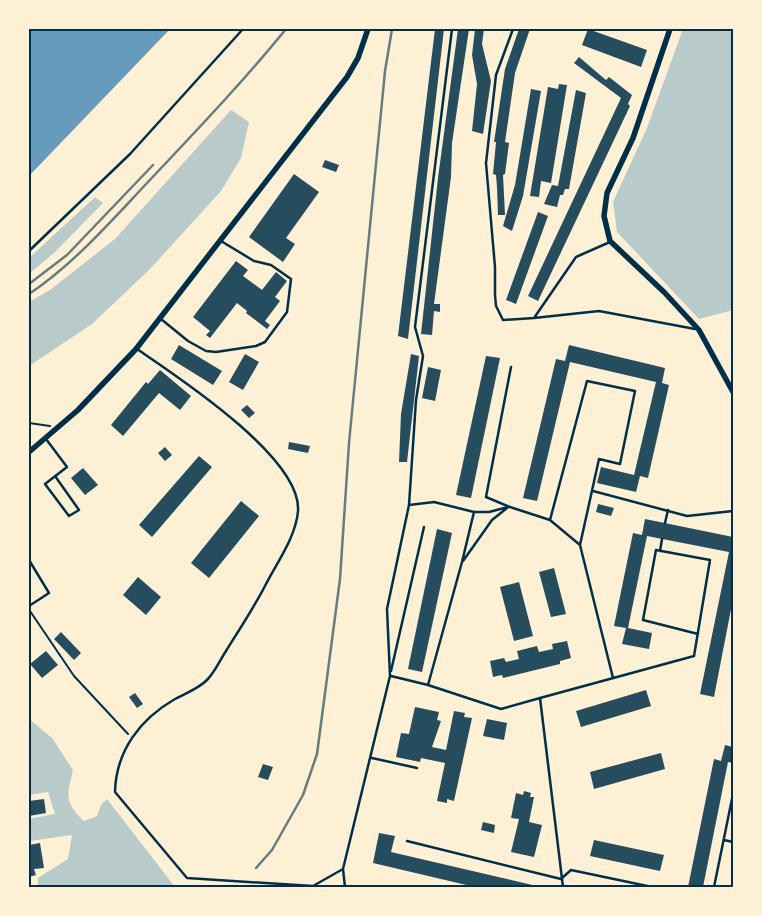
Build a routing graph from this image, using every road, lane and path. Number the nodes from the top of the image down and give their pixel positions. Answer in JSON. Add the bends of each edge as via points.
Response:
{"nodes":[{"id":1,"x":243,"y":29,"type":"edge"},
{"id":2,"x":368,"y":29,"type":"edge"},
{"id":3,"x":452,"y":29,"type":"edge"},
{"id":4,"x":513,"y":29,"type":"edge"},
{"id":5,"x":670,"y":29,"type":"edge"},
{"id":6,"x":220,"y":241,"type":"junction"},
{"id":7,"x":610,"y":242,"type":"junction"},
{"id":8,"x":29,"y":251,"type":"edge"},
{"id":9,"x":160,"y":318,"type":"junction"},
{"id":10,"x":534,"y":318,"type":"junction"},
{"id":11,"x":699,"y":330,"type":"junction"},
{"id":12,"x":136,"y":349,"type":"junction"},
{"id":13,"x":511,"y":367,"type":"dead end"},
{"id":14,"x":733,"y":392,"type":"edge"},
{"id":15,"x":29,"y":423,"type":"edge"},
{"id":16,"x":60,"y":427,"type":"junction"},
{"id":17,"x":46,"y":439,"type":"junction"},
{"id":18,"x":29,"y":452,"type":"edge"},
{"id":19,"x":55,"y":476,"type":"junction"},
{"id":20,"x":592,"y":491,"type":"junction"},
{"id":21,"x":409,"y":505,"type":"junction"},
{"id":22,"x":510,"y":507,"type":"junction"},
{"id":23,"x":668,"y":510,"type":"junction"},
{"id":24,"x":733,"y":511,"type":"edge"},
{"id":25,"x":474,"y":512,"type":"junction"},
{"id":26,"x":550,"y":520,"type":"junction"},
{"id":27,"x":665,"y":524,"type":"dead end"},
{"id":28,"x":424,"y":527,"type":"dead end"},
{"id":29,"x":662,"y":539,"type":"dead end"},
{"id":30,"x":580,"y":546,"type":"junction"},
{"id":31,"x":660,"y":551,"type":"junction"},
{"id":32,"x":29,"y":560,"type":"edge"},
{"id":33,"x":462,"y":562,"type":"junction"},
{"id":34,"x":29,"y":607,"type":"edge"},
{"id":35,"x":698,"y":634,"type":"junction"},
{"id":36,"x":390,"y":676,"type":"junction"},
{"id":37,"x":613,"y":678,"type":"junction"},
{"id":38,"x":428,"y":685,"type":"junction"},
{"id":39,"x":540,"y":698,"type":"junction"},
{"id":40,"x":132,"y":738,"type":"junction"},
{"id":41,"x":372,"y":758,"type":"junction"},
{"id":42,"x":417,"y":768,"type":"dead end"},
{"id":43,"x":733,"y":794,"type":"edge"},
{"id":44,"x":724,"y":840,"type":"junction"},
{"id":45,"x":407,"y":841,"type":"dead end"},
{"id":46,"x":733,"y":842,"type":"edge"},
{"id":47,"x":343,"y":869,"type":"junction"},
{"id":48,"x":561,"y":879,"type":"junction"},
{"id":49,"x":345,"y":887,"type":"edge"},
{"id":50,"x":563,"y":887,"type":"edge"},
{"id":51,"x":652,"y":887,"type":"edge"},
{"id":52,"x":714,"y":887,"type":"edge"}],
"edges":[{"from":1,"to":8,"type":"lane","via":[[130,154]]},
{"from":2,"to":6,"type":"street","via":[[347,77]]},
{"from":3,"to":21,"type":"lane","via":[[415,328],[423,356],[416,400]]},
{"from":4,"to":10,"type":"lane","via":[[496,75],[486,163],[495,295],[503,320]]},
{"from":5,"to":7,"type":"street","via":[[633,138],[607,193],[604,216]]},
{"from":6,"to":9,"type":"street"},
{"from":6,"to":9,"type":"lane","via":[[254,261],[271,265],[292,279],[286,312],[265,342],[246,349],[206,351]]},
{"from":7,"to":10,"type":"lane","via":[[576,257]]},
{"from":7,"to":11,"type":"street"},
{"from":9,"to":12,"type":"street"},
{"from":10,"to":11,"type":"lane","via":[[599,311]]},
{"from":11,"to":14,"type":"street"},
{"from":12,"to":16,"type":"street"},
{"from":12,"to":40,"type":"lane","via":[[231,416],[262,445],[283,472],[295,494],[298,509],[296,526],[255,606],[208,678],[142,724]]},
{"from":13,"to":22,"type":"lane","via":[[486,497]]},
{"from":15,"to":16,"type":"path"},
{"from":16,"to":17,"type":"street"},
{"from":17,"to":18,"type":"street"},
{"from":17,"to":19,"type":"lane","via":[[67,467]]},
{"from":19,"to":19,"type":"lane","via":[[45,484],[69,516],[79,510]]},
{"from":20,"to":23,"type":"lane"},
{"from":20,"to":26,"type":"lane","via":[[599,459],[620,464],[635,391],[587,381]]},
{"from":20,"to":30,"type":"lane"},
{"from":21,"to":25,"type":"lane","via":[[434,502]]},
{"from":21,"to":36,"type":"lane","via":[[387,609]]},
{"from":22,"to":25,"type":"lane"},
{"from":22,"to":26,"type":"lane"},
{"from":22,"to":33,"type":"lane","via":[[492,520]]},
{"from":23,"to":24,"type":"lane","via":[[687,516]]},
{"from":23,"to":27,"type":"lane"},
{"from":25,"to":33,"type":"lane"},
{"from":26,"to":30,"type":"lane"},
{"from":28,"to":36,"type":"lane"},
{"from":29,"to":31,"type":"lane"},
{"from":30,"to":37,"type":"lane"},
{"from":31,"to":35,"type":"lane","via":[[710,560]]},
{"from":31,"to":35,"type":"lane","via":[[656,550],[643,620]]},
{"from":32,"to":34,"type":"lane","via":[[49,593]]},
{"from":33,"to":38,"type":"lane"},
{"from":34,"to":40,"type":"path","via":[[74,676]]},
{"from":35,"to":37,"type":"lane","via":[[694,656]]},
{"from":36,"to":38,"type":"lane"},
{"from":36,"to":41,"type":"lane"},
{"from":37,"to":39,"type":"lane"},
{"from":38,"to":39,"type":"lane","via":[[501,709]]},
{"from":39,"to":48,"type":"lane"},
{"from":40,"to":47,"type":"lane","via":[[115,772],[115,792],[187,878],[313,886]]},
{"from":41,"to":42,"type":"lane"},
{"from":41,"to":47,"type":"lane"},
{"from":43,"to":44,"type":"lane"},
{"from":44,"to":46,"type":"lane"},
{"from":44,"to":52,"type":"lane"},
{"from":45,"to":48,"type":"lane"},
{"from":47,"to":49,"type":"lane"},
{"from":48,"to":50,"type":"lane"},
{"from":48,"to":51,"type":"lane","via":[[571,870]]}]}
